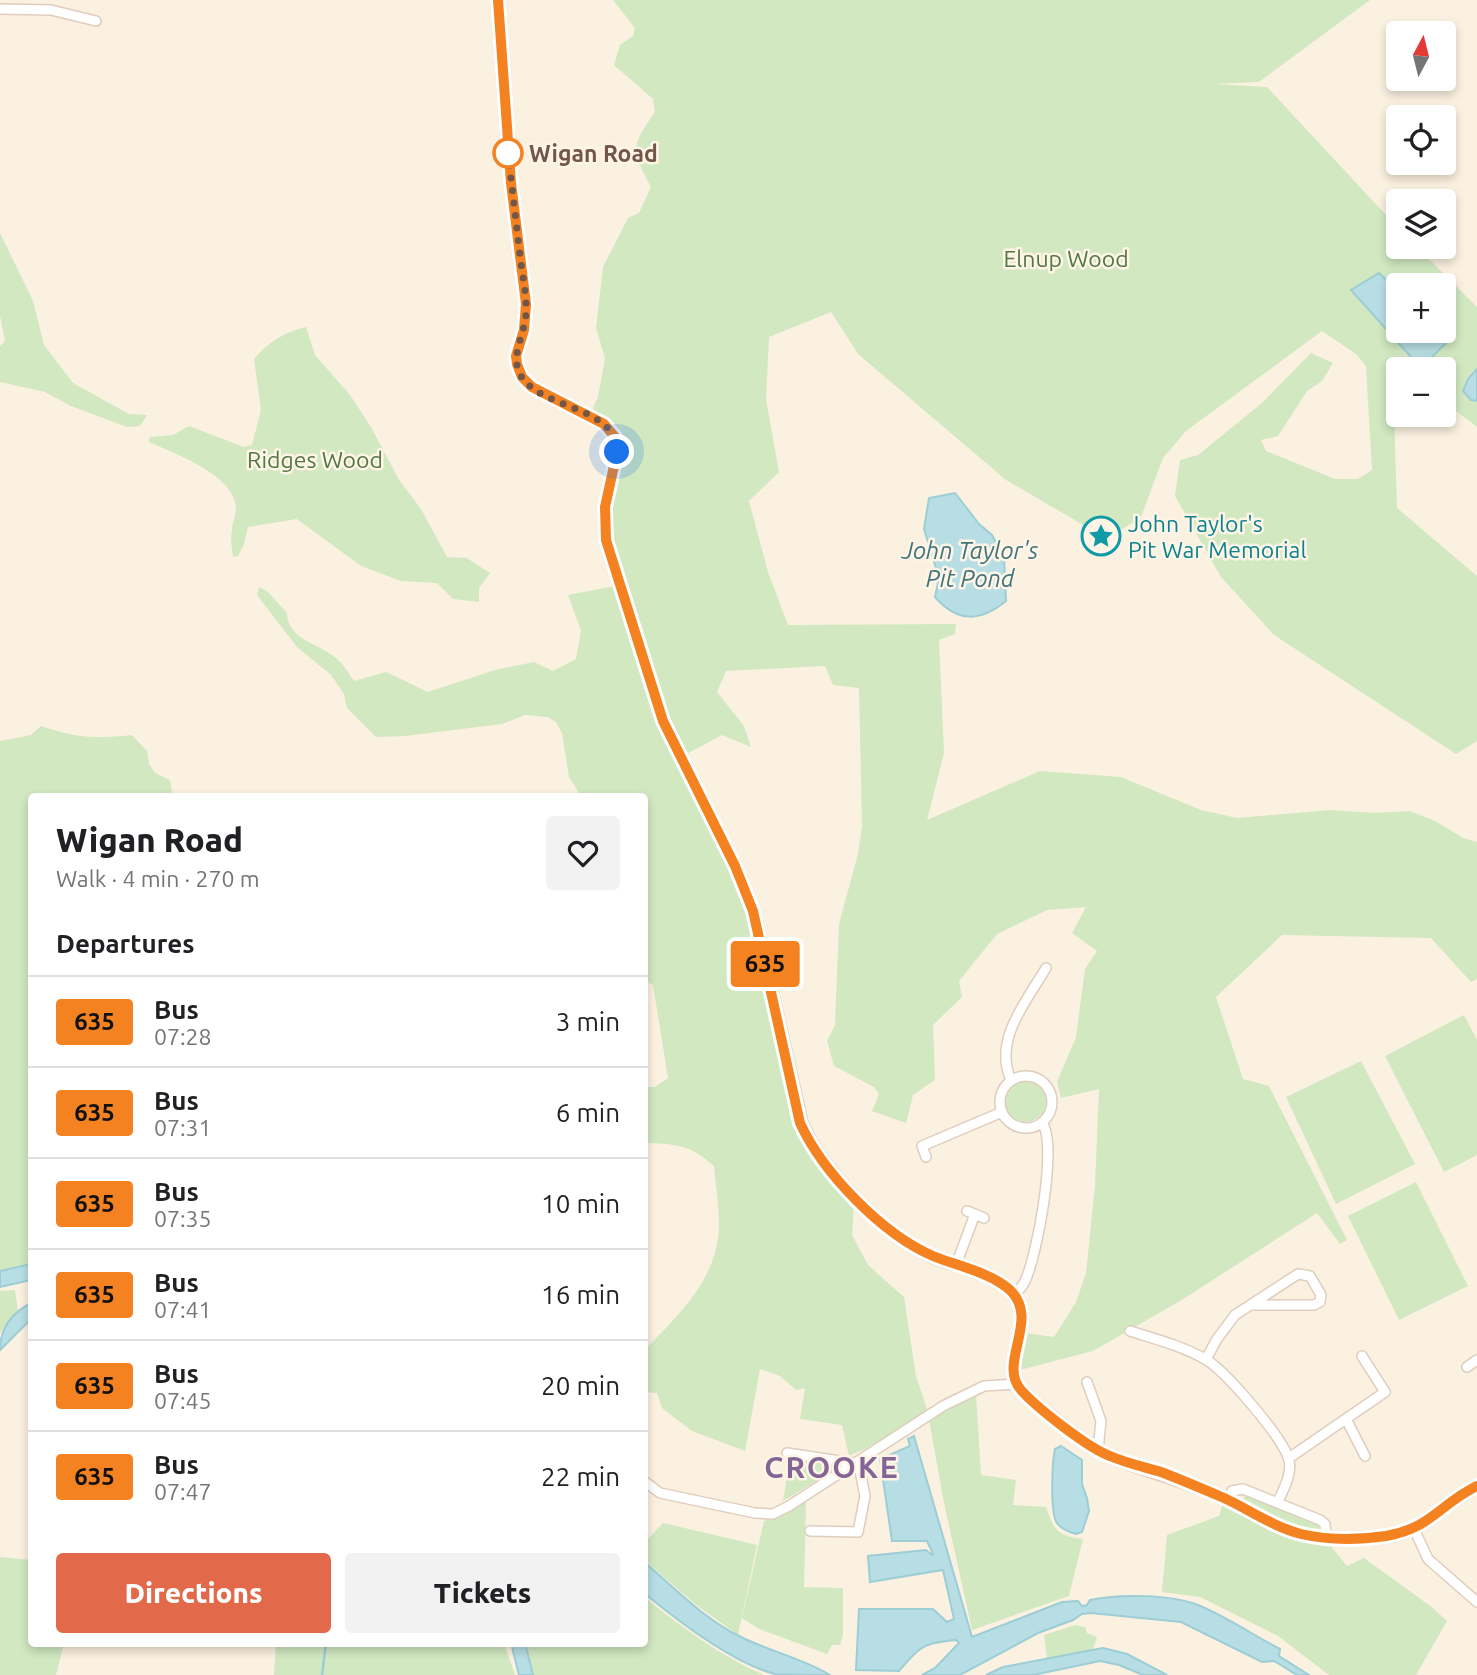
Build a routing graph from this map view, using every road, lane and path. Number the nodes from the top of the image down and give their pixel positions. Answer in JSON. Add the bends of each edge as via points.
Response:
{"nodes":[{"id":1,"x":498,"y":0,"type":"edge"},
{"id":2,"x":52,"y":5,"type":"edge"},
{"id":3,"x":0,"y":9,"type":"edge"},
{"id":4,"x":96,"y":21,"type":"dead end"},
{"id":5,"x":1046,"y":968,"type":"dead end"},
{"id":6,"x":1011,"y":1080,"type":"junction"},
{"id":7,"x":1002,"y":1112,"type":"junction"},
{"id":8,"x":1042,"y":1124,"type":"junction"},
{"id":9,"x":926,"y":1157,"type":"dead end"},
{"id":10,"x":975,"y":1214,"type":"dead end"},
{"id":11,"x":956,"y":1265,"type":"junction"},
{"id":12,"x":1014,"y":1295,"type":"junction"},
{"id":13,"x":1251,"y":1305,"type":"junction"},
{"id":14,"x":1130,"y":1331,"type":"dead end"},
{"id":15,"x":1362,"y":1356,"type":"dead end"},
{"id":16,"x":1475,"y":1358,"type":"edge"},
{"id":17,"x":1206,"y":1359,"type":"junction"},
{"id":18,"x":1466,"y":1367,"type":"dead end"},
{"id":19,"x":1087,"y":1382,"type":"dead end"},
{"id":20,"x":1017,"y":1384,"type":"junction"},
{"id":21,"x":1346,"y":1419,"type":"junction"},
{"id":22,"x":1098,"y":1450,"type":"junction"},
{"id":23,"x":787,"y":1453,"type":"dead end"},
{"id":24,"x":1366,"y":1456,"type":"dead end"},
{"id":25,"x":1289,"y":1458,"type":"junction"},
{"id":26,"x":855,"y":1462,"type":"junction"},
{"id":27,"x":648,"y":1484,"type":"edge"},
{"id":28,"x":1477,"y":1486,"type":"edge"},
{"id":29,"x":1228,"y":1500,"type":"junction"},
{"id":30,"x":1277,"y":1503,"type":"junction"},
{"id":31,"x":1414,"y":1528,"type":"junction"},
{"id":32,"x":810,"y":1531,"type":"dead end"},
{"id":33,"x":1325,"y":1537,"type":"junction"},
{"id":34,"x":1476,"y":1599,"type":"edge"}],
"edges":[{"from":1,"to":11,"type":"main road","via":[[511,183],[526,304],[517,364],[532,387],[598,421],[615,437],[617,452],[605,507],[606,540],[657,703],[753,911],[800,1123],[845,1186],[887,1228]]},
{"from":2,"to":3,"type":"street"},
{"from":2,"to":4,"type":"street"},
{"from":5,"to":6,"type":"street","via":[[1010,1031],[1005,1062]]},
{"from":6,"to":7,"type":"street","via":[[1002,1091]]},
{"from":6,"to":8,"type":"street","via":[[1034,1076],[1047,1086],[1053,1102]]},
{"from":7,"to":8,"type":"street","via":[[1019,1127]]},
{"from":7,"to":9,"type":"street","via":[[922,1146]]},
{"from":8,"to":12,"type":"street","via":[[1048,1143],[1043,1209],[1025,1282]]},
{"from":10,"to":11,"type":"street"},
{"from":11,"to":12,"type":"main road","via":[[996,1281]]},
{"from":12,"to":20,"type":"main road","via":[[1022,1316],[1014,1369]]},
{"from":13,"to":13,"type":"street","via":[[1301,1273],[1310,1276],[1321,1295],[1314,1305]]},
{"from":13,"to":17,"type":"street","via":[[1228,1323]]},
{"from":14,"to":17,"type":"street"},
{"from":15,"to":21,"type":"street","via":[[1385,1392]]},
{"from":16,"to":18,"type":"street"},
{"from":17,"to":25,"type":"street","via":[[1255,1409]]},
{"from":19,"to":22,"type":"street","via":[[1101,1421]]},
{"from":20,"to":22,"type":"main road"},
{"from":20,"to":26,"type":"street","via":[[984,1386],[943,1406]]},
{"from":21,"to":24,"type":"street"},
{"from":21,"to":25,"type":"street"},
{"from":22,"to":29,"type":"main road"},
{"from":23,"to":26,"type":"street"},
{"from":25,"to":30,"type":"street"},
{"from":26,"to":27,"type":"street","via":[[789,1506],[768,1514],[660,1493]]},
{"from":26,"to":32,"type":"street","via":[[865,1496],[858,1532]]},
{"from":28,"to":31,"type":"main road"},
{"from":29,"to":30,"type":"street","via":[[1239,1488]]},
{"from":29,"to":33,"type":"main road","via":[[1293,1531]]},
{"from":30,"to":33,"type":"street","via":[[1323,1522]]},
{"from":31,"to":33,"type":"main road","via":[[1383,1536]]},
{"from":31,"to":34,"type":"street","via":[[1428,1559]]}]}
